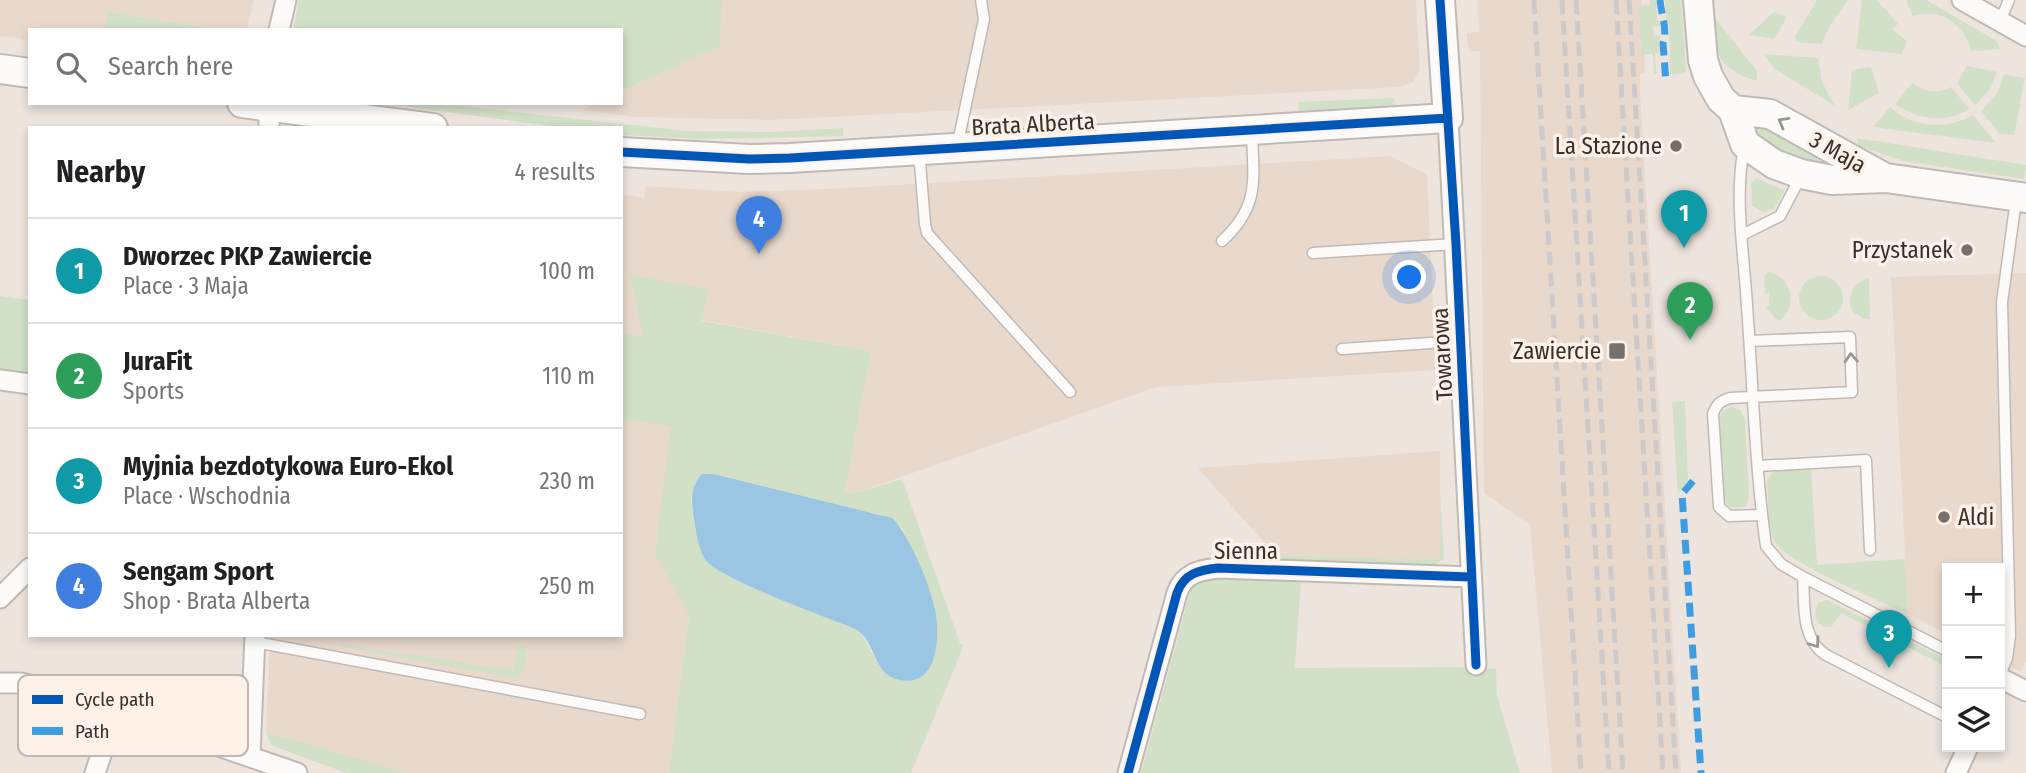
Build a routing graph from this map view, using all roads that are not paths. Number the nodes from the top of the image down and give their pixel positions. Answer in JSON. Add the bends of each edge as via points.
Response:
{"nodes":[{"id":1,"x":286,"y":0,"type":"edge"},
{"id":2,"x":981,"y":0,"type":"edge"},
{"id":3,"x":1440,"y":0,"type":"edge"},
{"id":4,"x":1698,"y":0,"type":"edge"},
{"id":5,"x":1962,"y":0,"type":"edge"},
{"id":6,"x":2009,"y":0,"type":"edge"},
{"id":7,"x":2000,"y":21,"type":"junction"},
{"id":8,"x":279,"y":28,"type":"edge"},
{"id":9,"x":2026,"y":36,"type":"edge"},
{"id":10,"x":0,"y":69,"type":"edge"},
{"id":11,"x":28,"y":73,"type":"edge"},
{"id":12,"x":262,"y":110,"type":"edge"},
{"id":13,"x":1733,"y":110,"type":"junction"},
{"id":14,"x":1448,"y":118,"type":"junction"},
{"id":15,"x":414,"y":126,"type":"edge"},
{"id":16,"x":1252,"y":131,"type":"junction"},
{"id":17,"x":1745,"y":144,"type":"junction"},
{"id":18,"x":957,"y":148,"type":"junction"},
{"id":19,"x":919,"y":150,"type":"junction"},
{"id":20,"x":623,"y":152,"type":"edge"},
{"id":21,"x":1801,"y":174,"type":"junction"},
{"id":22,"x":1886,"y":178,"type":"junction"},
{"id":23,"x":2021,"y":197,"type":"edge"},
{"id":24,"x":1742,"y":235,"type":"junction"},
{"id":25,"x":1222,"y":241,"type":"dead end"},
{"id":26,"x":1456,"y":244,"type":"junction"},
{"id":27,"x":1313,"y":253,"type":"dead end"},
{"id":28,"x":1461,"y":341,"type":"junction"},
{"id":29,"x":1750,"y":341,"type":"junction"},
{"id":30,"x":1342,"y":349,"type":"dead end"},
{"id":31,"x":0,"y":380,"type":"edge"},
{"id":32,"x":28,"y":384,"type":"edge"},
{"id":33,"x":1070,"y":392,"type":"dead end"},
{"id":34,"x":1752,"y":396,"type":"junction"},
{"id":35,"x":1758,"y":466,"type":"junction"},
{"id":36,"x":1762,"y":515,"type":"junction"},
{"id":37,"x":1870,"y":550,"type":"dead end"},
{"id":38,"x":28,"y":570,"type":"edge"},
{"id":39,"x":1471,"y":577,"type":"junction"},
{"id":40,"x":1803,"y":577,"type":"junction"},
{"id":41,"x":0,"y":598,"type":"edge"},
{"id":42,"x":255,"y":638,"type":"edge"},
{"id":43,"x":1942,"y":648,"type":"edge"},
{"id":44,"x":2005,"y":663,"type":"edge"},
{"id":45,"x":1476,"y":665,"type":"dead end"},
{"id":46,"x":2005,"y":680,"type":"edge"},
{"id":47,"x":0,"y":683,"type":"edge"},
{"id":48,"x":18,"y":685,"type":"edge"},
{"id":49,"x":2026,"y":691,"type":"edge"},
{"id":50,"x":640,"y":714,"type":"dead end"},
{"id":51,"x":1942,"y":714,"type":"edge"},
{"id":52,"x":1966,"y":752,"type":"edge"},
{"id":53,"x":101,"y":756,"type":"edge"},
{"id":54,"x":250,"y":756,"type":"joint"},
{"id":55,"x":95,"y":773,"type":"edge"},
{"id":56,"x":297,"y":773,"type":"edge"},
{"id":57,"x":1128,"y":773,"type":"edge"},
{"id":58,"x":1956,"y":773,"type":"edge"}],
"edges":[{"from":1,"to":8,"type":"street"},
{"from":2,"to":18,"type":"lane","via":[[984,19]]},
{"from":3,"to":14,"type":"street","name":"Towarowa"},
{"from":4,"to":13,"type":"street","via":[[1705,68],[1715,91]]},
{"from":5,"to":7,"type":"street"},
{"from":6,"to":7,"type":"lane"},
{"from":7,"to":9,"type":"street"},
{"from":10,"to":11,"type":"street"},
{"from":12,"to":15,"type":"street"},
{"from":13,"to":17,"type":"street"},
{"from":22,"to":13,"type":"street","name":"3 Maja","one_way":true,"via":[[1770,114]]},
{"from":14,"to":16,"type":"street","name":"Brata Alberta"},
{"from":14,"to":26,"type":"street","name":"Towarowa"},
{"from":16,"to":18,"type":"street","name":"Brata Alberta"},
{"from":16,"to":25,"type":"lane","via":[[1254,189],[1248,208]]},
{"from":17,"to":21,"type":"street","name":"3 Maja","via":[[1774,164]]},
{"from":17,"to":24,"type":"lane","via":[[1739,171]]},
{"from":18,"to":19,"type":"street","name":"Brata Alberta"},
{"from":19,"to":20,"type":"street","name":"Brata Alberta","via":[[770,159]]},
{"from":19,"to":33,"type":"lane","via":[[927,233]]},
{"from":21,"to":22,"type":"street","name":"3 Maja","via":[[1832,180]]},
{"from":21,"to":24,"type":"lane","via":[[1780,216]]},
{"from":22,"to":23,"type":"street"},
{"from":23,"to":44,"type":"lane","via":[[2002,302],[2010,636]]},
{"from":24,"to":29,"type":"lane"},
{"from":26,"to":27,"type":"lane"},
{"from":26,"to":28,"type":"street","name":"Towarowa"},
{"from":28,"to":30,"type":"lane"},
{"from":28,"to":39,"type":"street","name":"Towarowa"},
{"from":29,"to":34,"type":"lane"},
{"from":34,"to":29,"type":"lane","one_way":true,"via":[[1853,392],[1850,337]]},
{"from":31,"to":32,"type":"street"},
{"from":34,"to":35,"type":"lane"},
{"from":34,"to":36,"type":"lane","via":[[1722,400],[1713,414],[1717,499],[1729,516]]},
{"from":35,"to":36,"type":"lane"},
{"from":35,"to":37,"type":"lane","via":[[1866,460]]},
{"from":36,"to":40,"type":"lane","via":[[1766,546],[1781,564]]},
{"from":38,"to":41,"type":"street"},
{"from":39,"to":45,"type":"street","name":"Towarowa"},
{"from":39,"to":57,"type":"street","name":"Sienna","via":[[1218,568],[1191,575],[1180,584]]},
{"from":40,"to":43,"type":"lane"},
{"from":40,"to":51,"type":"lane","one_way":true,"via":[[1806,627],[1815,646]]},
{"from":42,"to":50,"type":"lane"},
{"from":42,"to":54,"type":"street"},
{"from":46,"to":49,"type":"street"},
{"from":47,"to":48,"type":"street"},
{"from":52,"to":58,"type":"street"},
{"from":53,"to":55,"type":"street"},
{"from":54,"to":56,"type":"street"}]}
